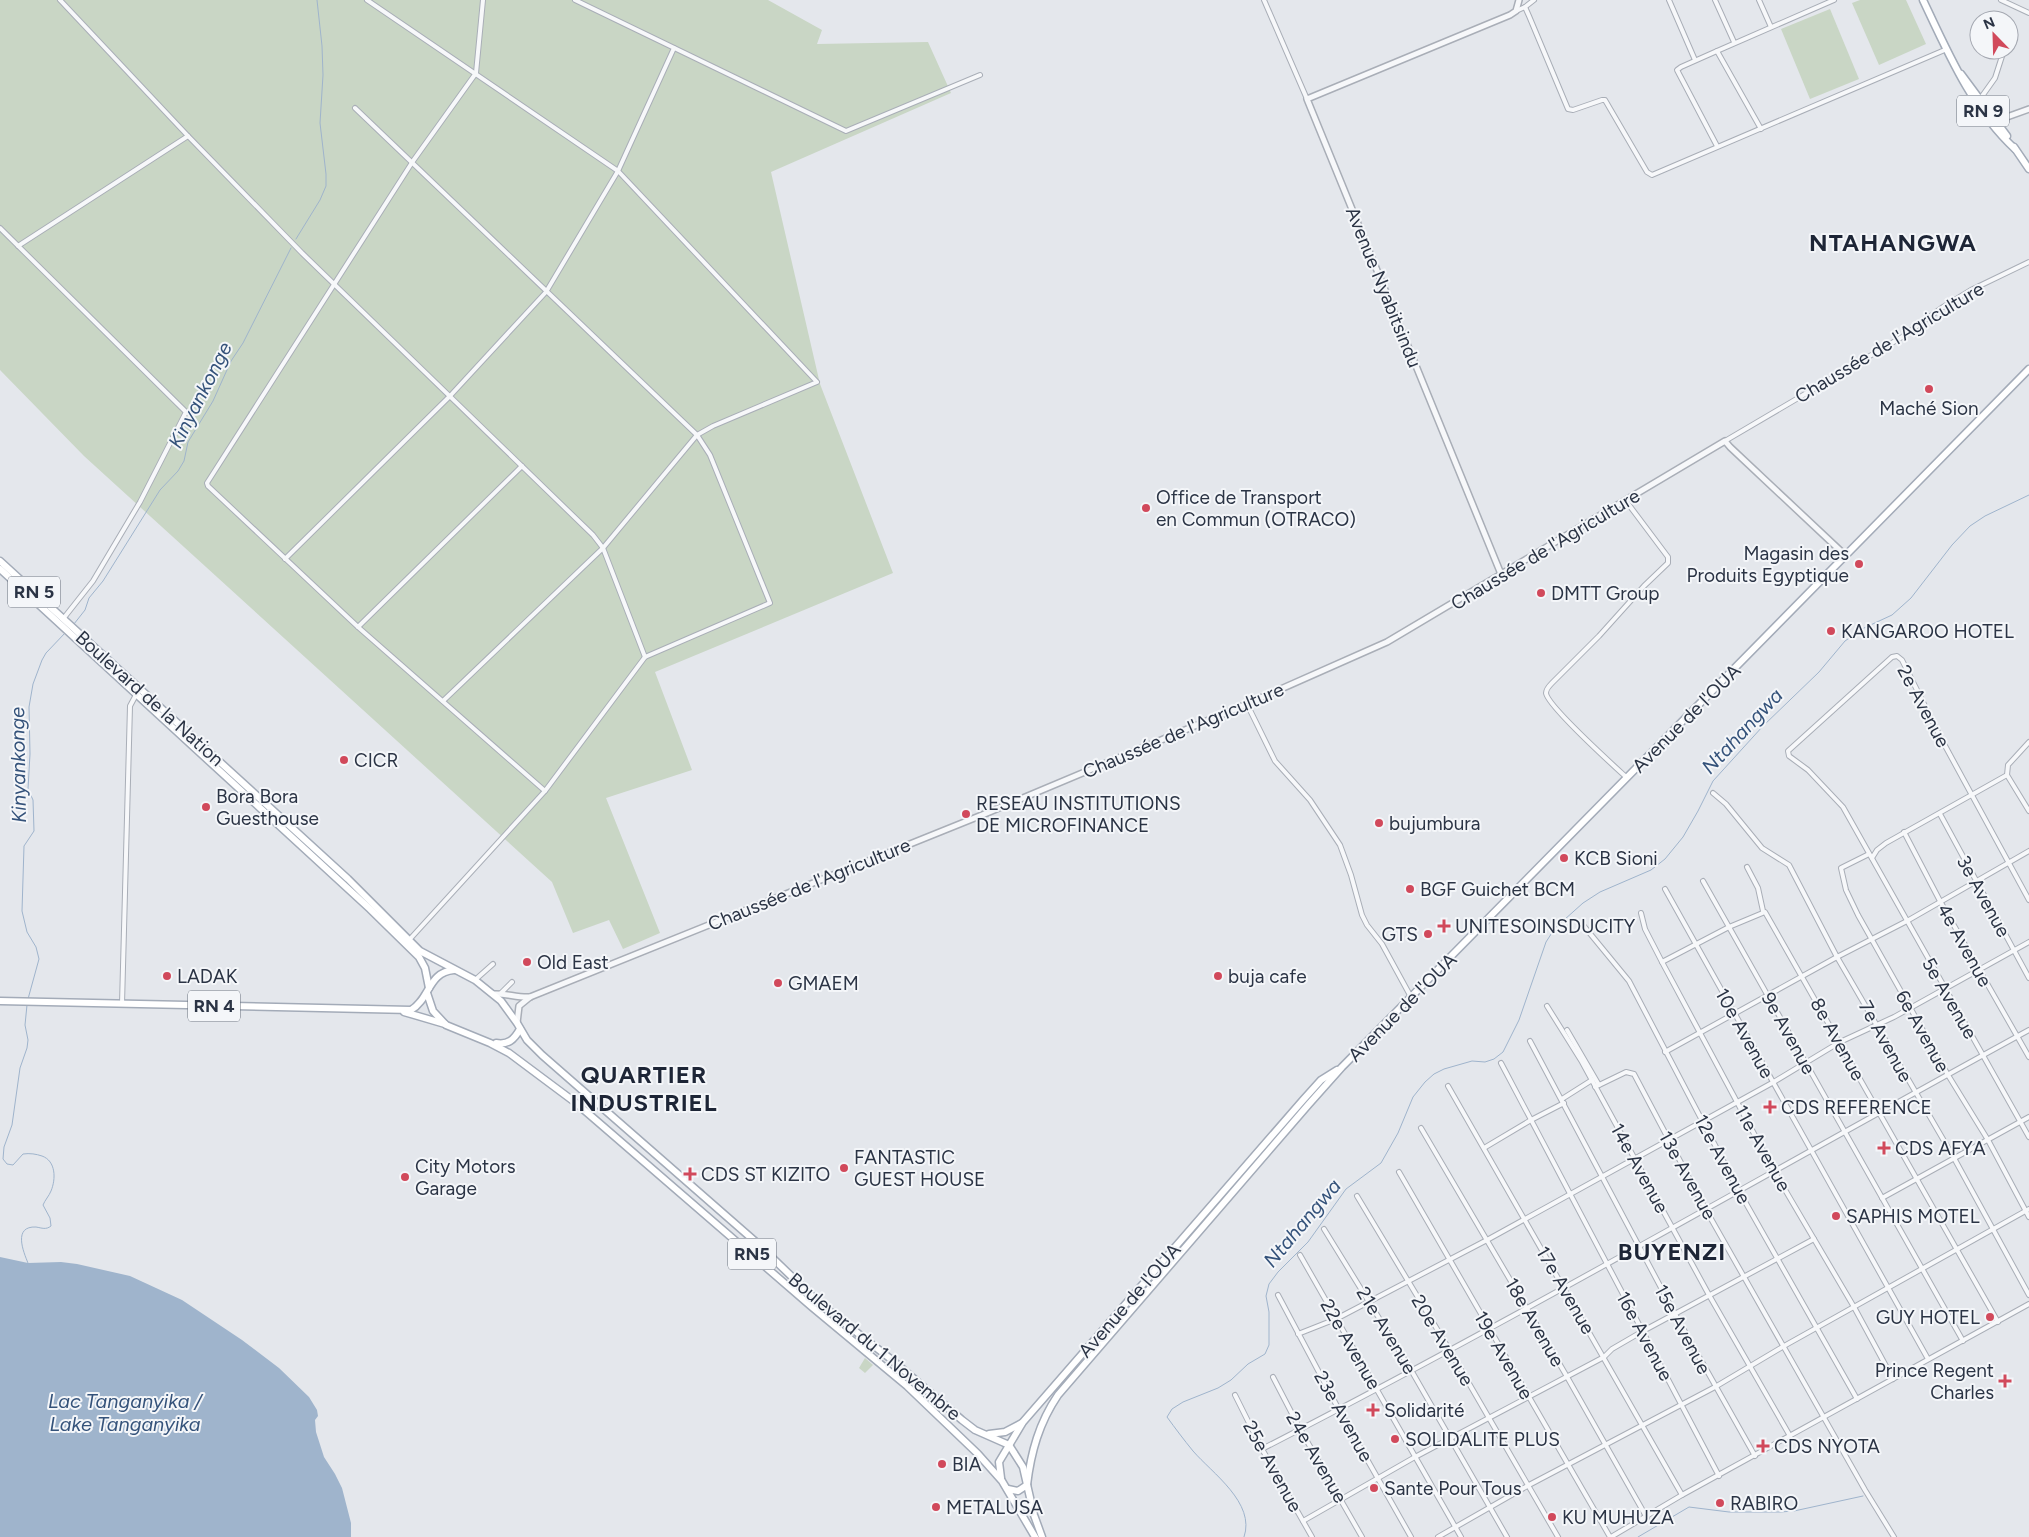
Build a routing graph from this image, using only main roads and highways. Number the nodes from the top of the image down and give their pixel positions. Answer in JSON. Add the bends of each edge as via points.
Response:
{"nodes":[{"id":1,"x":1923,"y":0,"type":"edge"},
{"id":2,"x":2029,"y":169,"type":"edge"},
{"id":3,"x":2029,"y":368,"type":"edge"},
{"id":4,"x":0,"y":561,"type":"edge"},
{"id":5,"x":0,"y":569,"type":"edge"},
{"id":6,"x":65,"y":623,"type":"junction"},
{"id":7,"x":411,"y":943,"type":"junction"},
{"id":8,"x":455,"y":970,"type":"junction"},
{"id":9,"x":428,"y":990,"type":"junction"},
{"id":10,"x":0,"y":1001,"type":"edge"},
{"id":11,"x":397,"y":1010,"type":"junction"},
{"id":12,"x":446,"y":1025,"type":"junction"},
{"id":13,"x":519,"y":1026,"type":"junction"},
{"id":14,"x":490,"y":1043,"type":"junction"},
{"id":15,"x":1306,"y":1102,"type":"junction"},
{"id":16,"x":672,"y":1168,"type":"junction"},
{"id":17,"x":663,"y":1178,"type":"junction"},
{"id":18,"x":892,"y":1360,"type":"junction"},
{"id":19,"x":886,"y":1368,"type":"junction"},
{"id":20,"x":1023,"y":1422,"type":"junction"},
{"id":21,"x":985,"y":1434,"type":"junction"},
{"id":22,"x":1009,"y":1445,"type":"junction"},
{"id":23,"x":1002,"y":1481,"type":"junction"},
{"id":24,"x":1027,"y":1485,"type":"junction"},
{"id":25,"x":1008,"y":1489,"type":"junction"},
{"id":26,"x":1035,"y":1537,"type":"edge"},
{"id":27,"x":1042,"y":1537,"type":"edge"}],
"edges":[{"from":1,"to":2,"type":"main road","number":"RN 9","via":[[1957,69],[2005,140],[2016,149]]},
{"from":3,"to":15,"type":"main road","name":"Avenue de l'OUA","via":[[1342,1067],[1321,1080]]},
{"from":4,"to":6,"type":"main road","name":"Boulevard de la Nation","number":"RN 5"},
{"from":5,"to":6,"type":"main road","name":"Boulevard de la Nation","number":"RN 5"},
{"from":6,"to":7,"type":"main road","name":"Boulevard de la Nation","number":"RN 5"},
{"from":7,"to":8,"type":"main road","name":"Boulevard de la Nation","number":"RN5"},
{"from":7,"to":9,"type":"main road","name":"Boulevard de la Nation","via":[[425,968]]},
{"from":8,"to":9,"type":"main road","via":[[438,975]]},
{"from":8,"to":13,"type":"main road","name":"Boulevard du 1 Novembre","number":"RN5","via":[[493,994]]},
{"from":9,"to":11,"type":"main road","number":"RN 4","via":[[416,1007]]},
{"from":9,"to":12,"type":"main road","via":[[433,1011]]},
{"from":10,"to":11,"type":"main road","number":"RN 4"},
{"from":11,"to":12,"type":"main road","number":"RN 4"},
{"from":12,"to":14,"type":"main road","name":"Boulevard du 1 Novembre","number":"RN5"},
{"from":13,"to":14,"type":"main road","via":[[517,1035],[507,1043]]},
{"from":13,"to":16,"type":"main road","name":"Boulevard du 1 Novembre","number":"RN5","via":[[542,1055]]},
{"from":14,"to":17,"type":"main road","name":"Boulevard du 1 Novembre","number":"RN5","via":[[509,1053],[576,1103]]},
{"from":15,"to":20,"type":"main road","name":"Avenue de l'OUA"},
{"from":15,"to":24,"type":"main road","name":"Avenue de l'OUA","via":[[1058,1395],[1037,1435]]},
{"from":16,"to":17,"type":"main road"},
{"from":16,"to":18,"type":"main road","name":"Boulevard du 1 Novembre","number":"RN5","via":[[757,1242],[818,1302]]},
{"from":17,"to":19,"type":"main road","name":"Boulevard du 1 Novembre","number":"RN5"},
{"from":18,"to":19,"type":"main road"},
{"from":18,"to":21,"type":"main road","name":"Boulevard du 1 Novembre","number":"RN5","via":[[962,1420]]},
{"from":19,"to":23,"type":"main road","name":"Boulevard du 1 Novembre","number":"RN5","via":[[978,1454]]},
{"from":20,"to":21,"type":"main road","via":[[1005,1432]]},
{"from":20,"to":22,"type":"main road","name":"Avenue de l'OUA"},
{"from":21,"to":22,"type":"main road","name":"Boulevard du 1 Novembre","number":"RN5"},
{"from":22,"to":23,"type":"main road","name":"Avenue de l'OUA","via":[[999,1462]]},
{"from":22,"to":24,"type":"main road","via":[[1023,1467]]},
{"from":23,"to":25,"type":"main road","name":"Boulevard du 1 Novembre","number":"RN5"},
{"from":24,"to":25,"type":"main road","via":[[1018,1491]]},
{"from":24,"to":27,"type":"main road"},
{"from":25,"to":26,"type":"main road","name":"Boulevard du 1 Novembre","number":"RN5"}]}
